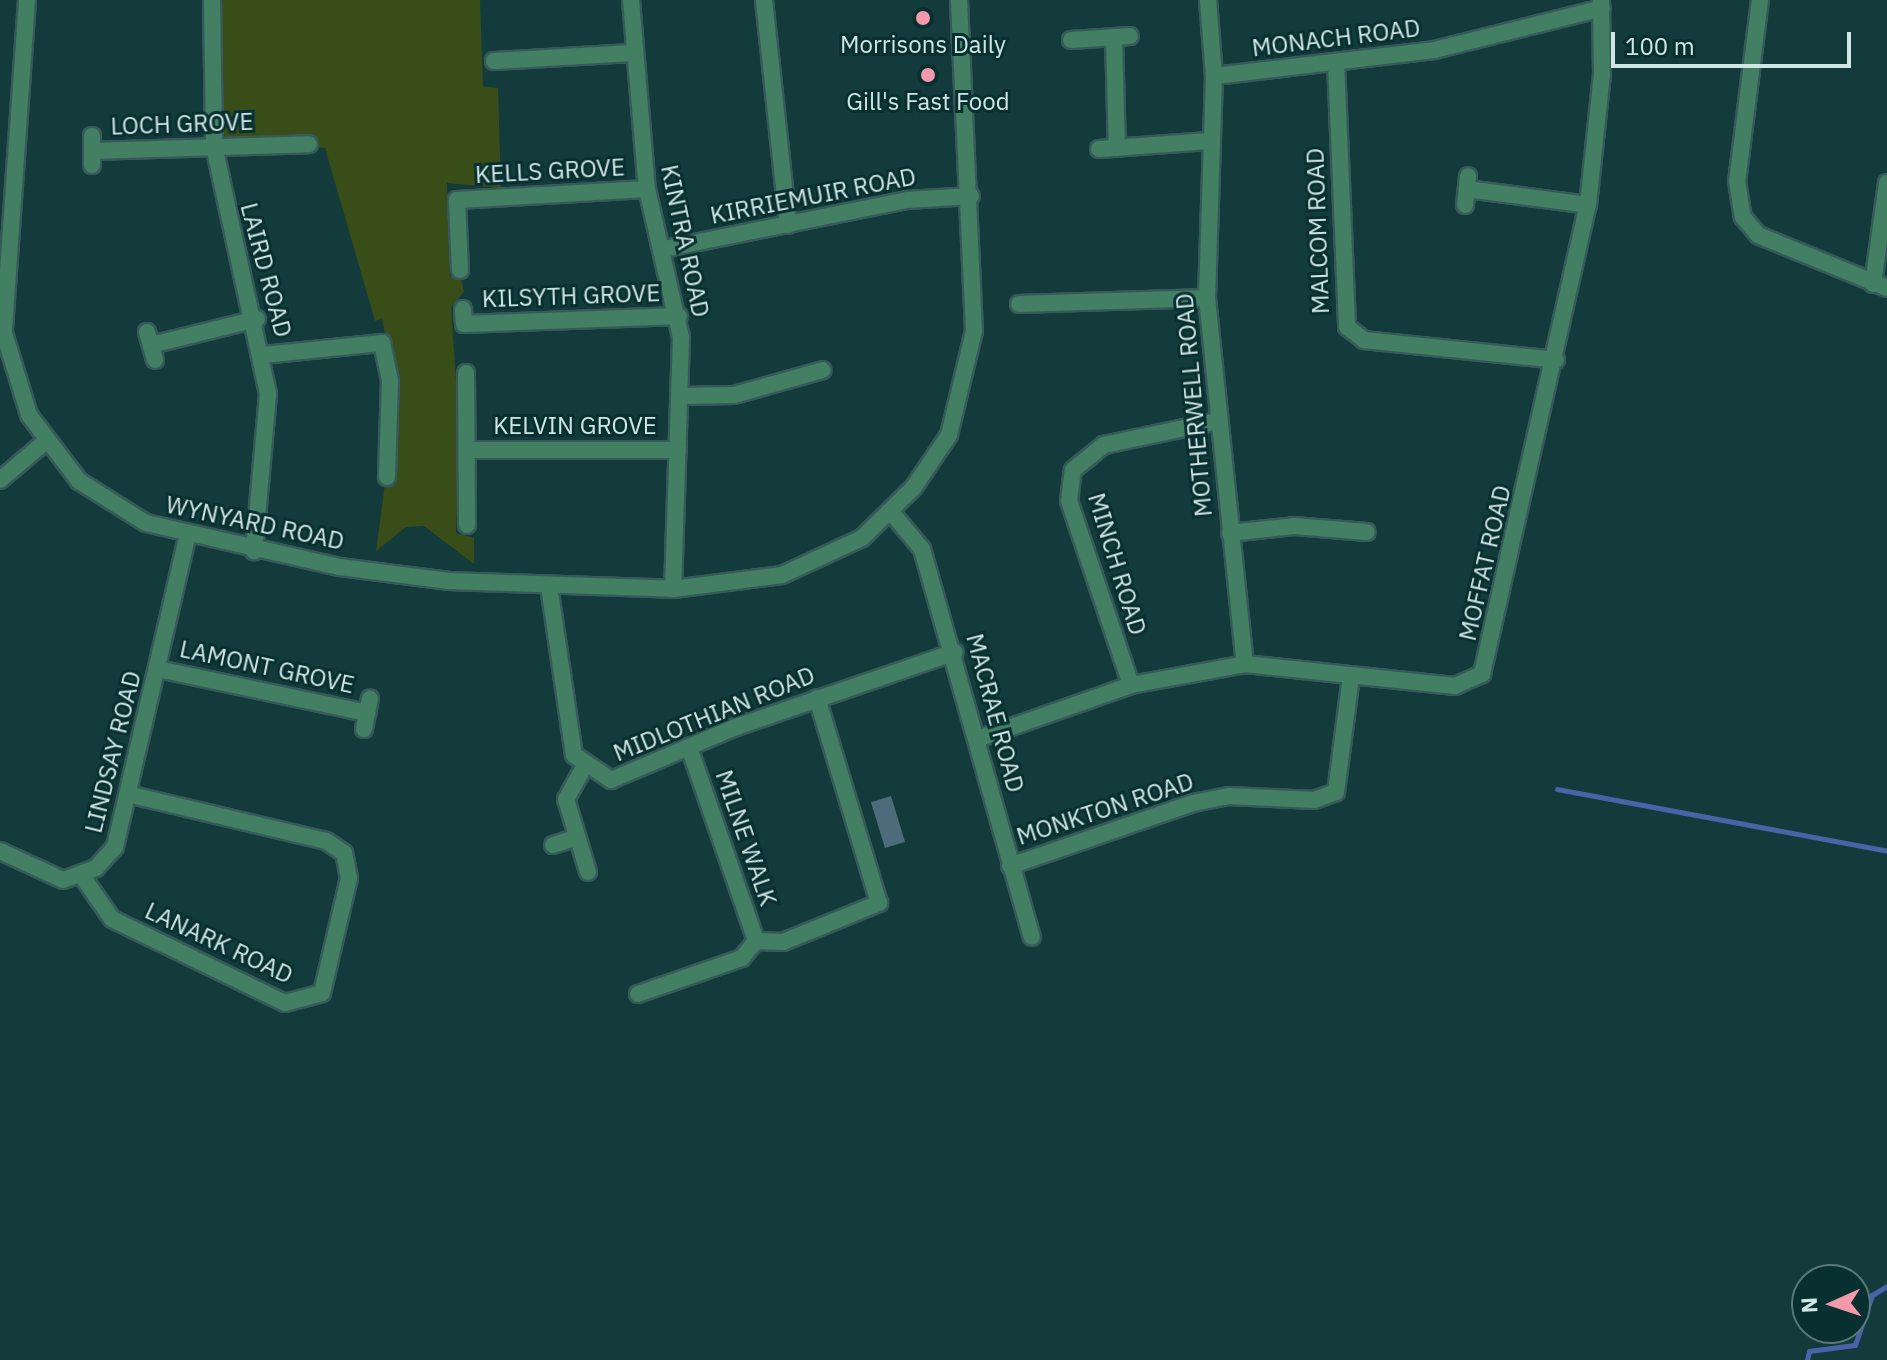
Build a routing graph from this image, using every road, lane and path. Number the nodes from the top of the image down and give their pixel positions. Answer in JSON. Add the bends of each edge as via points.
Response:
{"nodes":[{"id":1,"x":27,"y":0,"type":"edge"},
{"id":2,"x":212,"y":0,"type":"edge"},
{"id":3,"x":631,"y":0,"type":"edge"},
{"id":4,"x":764,"y":0,"type":"edge"},
{"id":5,"x":959,"y":0,"type":"edge"},
{"id":6,"x":1208,"y":0,"type":"edge"},
{"id":7,"x":1760,"y":0,"type":"edge"},
{"id":8,"x":1601,"y":4,"type":"edge"},
{"id":9,"x":1071,"y":40,"type":"dead end"},
{"id":10,"x":633,"y":53,"type":"junction"},
{"id":11,"x":494,"y":61,"type":"dead end"},
{"id":12,"x":1336,"y":62,"type":"junction"},
{"id":13,"x":1214,"y":76,"type":"junction"},
{"id":14,"x":1209,"y":141,"type":"junction"},
{"id":15,"x":309,"y":144,"type":"dead end"},
{"id":16,"x":214,"y":146,"type":"junction"},
{"id":17,"x":1117,"y":148,"type":"junction"},
{"id":18,"x":1099,"y":149,"type":"dead end"},
{"id":19,"x":92,"y":151,"type":"dead end"},
{"id":20,"x":1887,"y":183,"type":"edge"},
{"id":21,"x":647,"y":189,"type":"junction"},
{"id":22,"x":1466,"y":190,"type":"dead end"},
{"id":23,"x":971,"y":196,"type":"junction"},
{"id":24,"x":1588,"y":205,"type":"junction"},
{"id":25,"x":788,"y":225,"type":"junction"},
{"id":26,"x":664,"y":249,"type":"junction"},
{"id":27,"x":460,"y":270,"type":"dead end"},
{"id":28,"x":1880,"y":286,"type":"edge"},
{"id":29,"x":1207,"y":298,"type":"junction"},
{"id":30,"x":1019,"y":304,"type":"dead end"},
{"id":31,"x":679,"y":316,"type":"junction"},
{"id":32,"x":257,"y":319,"type":"junction"},
{"id":33,"x":464,"y":323,"type":"dead end"},
{"id":34,"x":151,"y":346,"type":"dead end"},
{"id":35,"x":263,"y":355,"type":"junction"},
{"id":36,"x":1556,"y":360,"type":"junction"},
{"id":37,"x":823,"y":370,"type":"dead end"},
{"id":38,"x":466,"y":373,"type":"dead end"},
{"id":39,"x":680,"y":396,"type":"junction"},
{"id":40,"x":1218,"y":421,"type":"junction"},
{"id":41,"x":45,"y":442,"type":"junction"},
{"id":42,"x":471,"y":450,"type":"junction"},
{"id":43,"x":678,"y":450,"type":"junction"},
{"id":44,"x":387,"y":477,"type":"dead end"},
{"id":45,"x":0,"y":480,"type":"edge"},
{"id":46,"x":891,"y":512,"type":"junction"},
{"id":47,"x":467,"y":525,"type":"dead end"},
{"id":48,"x":1367,"y":532,"type":"dead end"},
{"id":49,"x":1230,"y":533,"type":"junction"},
{"id":50,"x":187,"y":537,"type":"junction"},
{"id":51,"x":254,"y":551,"type":"junction"},
{"id":52,"x":549,"y":586,"type":"junction"},
{"id":53,"x":673,"y":589,"type":"junction"},
{"id":54,"x":955,"y":652,"type":"junction"},
{"id":55,"x":1245,"y":664,"type":"junction"},
{"id":56,"x":158,"y":669,"type":"junction"},
{"id":57,"x":1351,"y":676,"type":"junction"},
{"id":58,"x":1131,"y":685,"type":"junction"},
{"id":59,"x":817,"y":698,"type":"junction"},
{"id":60,"x":367,"y":713,"type":"dead end"},
{"id":61,"x":980,"y":738,"type":"junction"},
{"id":62,"x":690,"y":750,"type":"junction"},
{"id":63,"x":584,"y":767,"type":"junction"},
{"id":64,"x":127,"y":794,"type":"junction"},
{"id":65,"x":577,"y":837,"type":"junction"},
{"id":66,"x":553,"y":845,"type":"dead end"},
{"id":67,"x":0,"y":851,"type":"edge"},
{"id":68,"x":1010,"y":866,"type":"junction"},
{"id":69,"x":588,"y":872,"type":"dead end"},
{"id":70,"x":82,"y":876,"type":"junction"},
{"id":71,"x":1032,"y":937,"type":"dead end"},
{"id":72,"x":756,"y":941,"type":"junction"},
{"id":73,"x":638,"y":994,"type":"dead end"}],
"edges":[{"from":1,"to":41,"type":"street","name":"WYNYARD ROAD","via":[[2,303],[16,387]]},
{"from":2,"to":16,"type":"street","name":"LAIRD ROAD"},
{"from":3,"to":10,"type":"street","name":"KINTRA ROAD"},
{"from":4,"to":25,"type":"street"},
{"from":5,"to":23,"type":"street","name":"WYNYARD ROAD"},
{"from":6,"to":13,"type":"street","name":"MOTHERWELL ROAD"},
{"from":7,"to":28,"type":"street","via":[[1737,181],[1743,217],[1758,235]]},
{"from":8,"to":12,"type":"street","name":"MONACH ROAD","via":[[1434,50]]},
{"from":8,"to":24,"type":"street","name":"MOFFAT ROAD"},
{"from":9,"to":17,"type":"street","via":[[1122,36]]},
{"from":10,"to":11,"type":"street"},
{"from":10,"to":21,"type":"street","name":"KINTRA ROAD"},
{"from":12,"to":13,"type":"street","name":"MONACH ROAD"},
{"from":12,"to":36,"type":"street","name":"MALCOM ROAD","via":[[1347,327],[1364,340]]},
{"from":13,"to":14,"type":"street","name":"MOTHERWELL ROAD"},
{"from":14,"to":17,"type":"street"},
{"from":14,"to":29,"type":"street","name":"MOTHERWELL ROAD"},
{"from":15,"to":16,"type":"street","name":"LOCH GROVE","via":[[272,137]]},
{"from":16,"to":19,"type":"street","name":"LOCH GROVE"},
{"from":16,"to":32,"type":"street","name":"LAIRD ROAD"},
{"from":17,"to":18,"type":"street"},
{"from":20,"to":28,"type":"street"},
{"from":21,"to":26,"type":"street","name":"KINTRA ROAD"},
{"from":21,"to":27,"type":"street","name":"KELLS GROVE","via":[[456,196]]},
{"from":22,"to":24,"type":"street"},
{"from":23,"to":25,"type":"street","name":"KIRRIEMUIR ROAD","via":[[907,200]]},
{"from":23,"to":46,"type":"street","name":"WYNYARD ROAD","via":[[969,371],[949,435]]},
{"from":24,"to":36,"type":"street","name":"MOFFAT ROAD"},
{"from":25,"to":26,"type":"street","name":"KIRRIEMUIR ROAD"},
{"from":26,"to":31,"type":"street","name":"KINTRA ROAD"},
{"from":29,"to":30,"type":"street"},
{"from":29,"to":40,"type":"street","name":"MOTHERWELL ROAD"},
{"from":31,"to":33,"type":"street","name":"KILSYTH GROVE"},
{"from":31,"to":39,"type":"street","name":"KINTRA ROAD"},
{"from":32,"to":34,"type":"street"},
{"from":32,"to":35,"type":"street","name":"LAIRD ROAD"},
{"from":35,"to":44,"type":"street","via":[[382,343],[395,437]]},
{"from":35,"to":51,"type":"street","name":"LAIRD ROAD","via":[[268,434]]},
{"from":36,"to":57,"type":"street","name":"MOFFAT ROAD","via":[[1482,674],[1455,686]]},
{"from":37,"to":39,"type":"street","via":[[734,395]]},
{"from":38,"to":42,"type":"street"},
{"from":39,"to":43,"type":"street","name":"KINTRA ROAD"},
{"from":40,"to":49,"type":"street","name":"MOTHERWELL ROAD"},
{"from":40,"to":58,"type":"street","name":"MINCH ROAD","via":[[1104,445],[1073,470],[1069,501]]},
{"from":41,"to":45,"type":"street"},
{"from":41,"to":50,"type":"street","name":"WYNYARD ROAD","via":[[79,481],[120,510]]},
{"from":42,"to":43,"type":"street","name":"KELVIN GROVE"},
{"from":42,"to":47,"type":"street"},
{"from":43,"to":53,"type":"street","name":"KINTRA ROAD"},
{"from":46,"to":53,"type":"street","name":"WYNYARD ROAD","via":[[816,563],[745,585]]},
{"from":46,"to":54,"type":"street","name":"MACRAE ROAD","via":[[917,539]]},
{"from":48,"to":49,"type":"street","via":[[1294,526]]},
{"from":49,"to":55,"type":"street","name":"MOTHERWELL ROAD"},
{"from":50,"to":51,"type":"street","name":"WYNYARD ROAD"},
{"from":50,"to":56,"type":"street","name":"LINDSAY ROAD"},
{"from":51,"to":52,"type":"street","name":"WYNYARD ROAD","via":[[390,574]]},
{"from":52,"to":53,"type":"street","name":"WYNYARD ROAD"},
{"from":52,"to":63,"type":"street","name":"MIDLOTHIAN ROAD","via":[[569,740]]},
{"from":54,"to":59,"type":"street","name":"MIDLOTHIAN ROAD"},
{"from":54,"to":61,"type":"street","name":"MACRAE ROAD"},
{"from":55,"to":57,"type":"street","name":"MOFFAT ROAD"},
{"from":55,"to":58,"type":"street","name":"MOFFAT ROAD"},
{"from":56,"to":60,"type":"street","name":"LAMONT GROVE"},
{"from":56,"to":64,"type":"street","name":"LINDSAY ROAD"},
{"from":57,"to":68,"type":"street","name":"MONKTON ROAD","via":[[1336,792],[1314,800],[1229,796],[1193,803]]},
{"from":58,"to":61,"type":"street","name":"MOFFAT ROAD"},
{"from":59,"to":62,"type":"street","name":"MIDLOTHIAN ROAD"},
{"from":59,"to":72,"type":"street","via":[[879,903],[783,942]]},
{"from":61,"to":68,"type":"street","name":"MACRAE ROAD"},
{"from":62,"to":63,"type":"street","name":"MIDLOTHIAN ROAD","via":[[628,778],[611,780]]},
{"from":62,"to":72,"type":"street","name":"MILNE WALK"},
{"from":63,"to":65,"type":"street","name":"MIDLOTHIAN ROAD","via":[[566,792]]},
{"from":64,"to":70,"type":"street","name":"LINDSAY ROAD","via":[[115,847]]},
{"from":64,"to":70,"type":"street","name":"LANARK ROAD","via":[[326,841],[344,853],[349,878],[322,993],[285,1003],[112,919]]},
{"from":65,"to":66,"type":"street"},
{"from":65,"to":69,"type":"street","name":"MIDLOTHIAN ROAD"},
{"from":67,"to":70,"type":"street","via":[[47,876]]},
{"from":68,"to":71,"type":"street","name":"MACRAE ROAD"},
{"from":72,"to":73,"type":"street","via":[[742,958]]}]}
